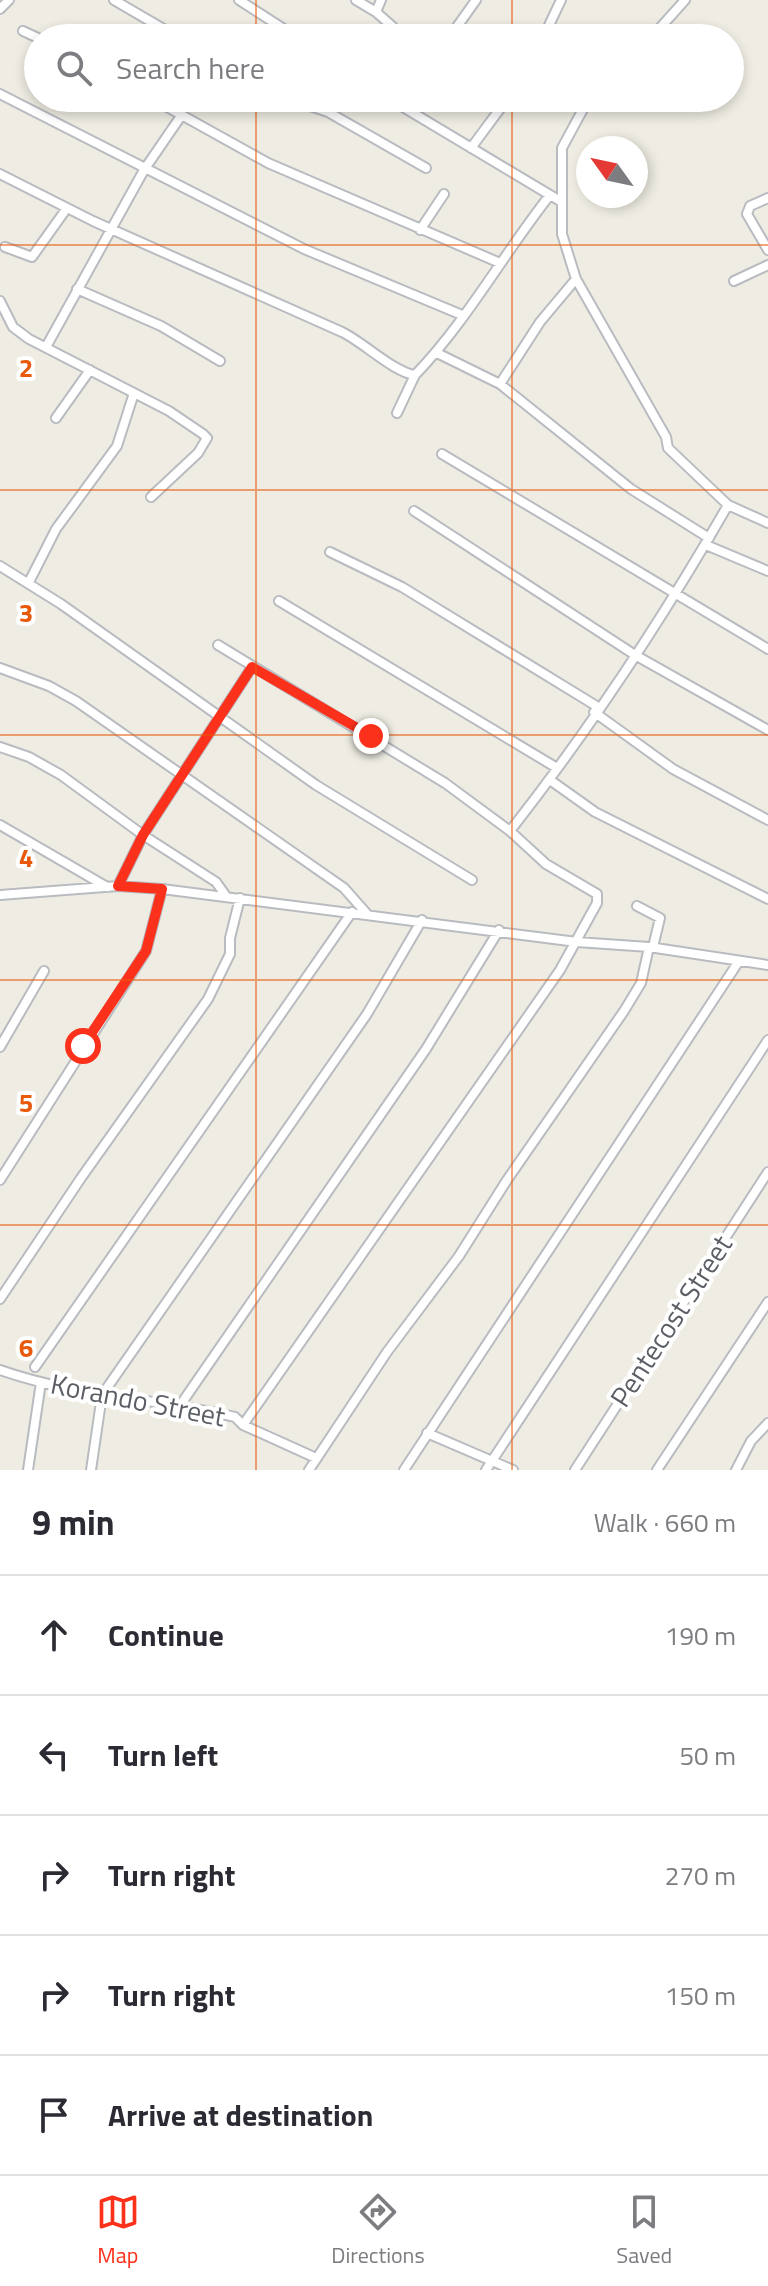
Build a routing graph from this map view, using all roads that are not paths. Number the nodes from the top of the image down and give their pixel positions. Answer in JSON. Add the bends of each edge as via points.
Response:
{"nodes":[{"id":1,"x":9,"y":0,"type":"edge"},
{"id":2,"x":114,"y":0,"type":"edge"},
{"id":3,"x":239,"y":0,"type":"edge"},
{"id":4,"x":356,"y":0,"type":"edge"},
{"id":5,"x":381,"y":0,"type":"edge"},
{"id":6,"x":476,"y":0,"type":"edge"},
{"id":7,"x":561,"y":0,"type":"edge"},
{"id":8,"x":685,"y":0,"type":"edge"},
{"id":9,"x":0,"y":9,"type":"edge"},
{"id":10,"x":376,"y":12,"type":"junction"},
{"id":11,"x":155,"y":24,"type":"edge"},
{"id":12,"x":276,"y":24,"type":"edge"},
{"id":13,"x":393,"y":24,"type":"edge"},
{"id":14,"x":459,"y":24,"type":"edge"},
{"id":15,"x":550,"y":24,"type":"edge"},
{"id":16,"x":664,"y":24,"type":"edge"},
{"id":17,"x":0,"y":94,"type":"edge"},
{"id":18,"x":24,"y":107,"type":"edge"},
{"id":19,"x":34,"y":112,"type":"edge"},
{"id":20,"x":174,"y":112,"type":"edge"},
{"id":21,"x":328,"y":112,"type":"edge"},
{"id":22,"x":412,"y":112,"type":"edge"},
{"id":23,"x":498,"y":112,"type":"edge"},
{"id":24,"x":581,"y":112,"type":"edge"},
{"id":25,"x":181,"y":116,"type":"junction"},
{"id":26,"x":471,"y":148,"type":"junction"},
{"id":27,"x":426,"y":168,"type":"dead end"},
{"id":28,"x":144,"y":170,"type":"junction"},
{"id":29,"x":0,"y":174,"type":"edge"},
{"id":30,"x":444,"y":194,"type":"dead end"},
{"id":31,"x":550,"y":195,"type":"junction"},
{"id":32,"x":768,"y":198,"type":"edge"},
{"id":33,"x":562,"y":202,"type":"junction"},
{"id":34,"x":67,"y":208,"type":"junction"},
{"id":35,"x":111,"y":229,"type":"junction"},
{"id":36,"x":420,"y":230,"type":"junction"},
{"id":37,"x":5,"y":247,"type":"dead end"},
{"id":38,"x":768,"y":250,"type":"edge"},
{"id":39,"x":500,"y":263,"type":"junction"},
{"id":40,"x":768,"y":265,"type":"edge"},
{"id":41,"x":576,"y":279,"type":"junction"},
{"id":42,"x":734,"y":281,"type":"dead end"},
{"id":43,"x":77,"y":289,"type":"junction"},
{"id":44,"x":0,"y":301,"type":"edge"},
{"id":45,"x":462,"y":315,"type":"junction"},
{"id":46,"x":46,"y":347,"type":"junction"},
{"id":47,"x":437,"y":353,"type":"junction"},
{"id":48,"x":220,"y":361,"type":"dead end"},
{"id":49,"x":90,"y":370,"type":"junction"},
{"id":50,"x":415,"y":375,"type":"junction"},
{"id":51,"x":500,"y":384,"type":"junction"},
{"id":52,"x":134,"y":393,"type":"junction"},
{"id":53,"x":397,"y":413,"type":"dead end"},
{"id":54,"x":56,"y":418,"type":"dead end"},
{"id":55,"x":442,"y":454,"type":"dead end"},
{"id":56,"x":151,"y":497,"type":"dead end"},
{"id":57,"x":728,"y":505,"type":"junction"},
{"id":58,"x":414,"y":511,"type":"dead end"},
{"id":59,"x":768,"y":523,"type":"edge"},
{"id":60,"x":707,"y":541,"type":"junction"},
{"id":61,"x":330,"y":552,"type":"dead end"},
{"id":62,"x":0,"y":566,"type":"edge"},
{"id":63,"x":768,"y":571,"type":"edge"},
{"id":64,"x":29,"y":582,"type":"junction"},
{"id":65,"x":673,"y":594,"type":"junction"},
{"id":66,"x":279,"y":601,"type":"dead end"},
{"id":67,"x":218,"y":645,"type":"dead end"},
{"id":68,"x":768,"y":649,"type":"edge"},
{"id":69,"x":635,"y":655,"type":"junction"},
{"id":70,"x":252,"y":667,"type":"junction"},
{"id":71,"x":0,"y":668,"type":"edge"},
{"id":72,"x":596,"y":710,"type":"junction"},
{"id":73,"x":221,"y":717,"type":"junction"},
{"id":74,"x":768,"y":730,"type":"edge"},
{"id":75,"x":0,"y":747,"type":"edge"},
{"id":76,"x":557,"y":768,"type":"junction"},
{"id":77,"x":182,"y":775,"type":"junction"},
{"id":78,"x":550,"y":780,"type":"junction"},
{"id":79,"x":768,"y":820,"type":"edge"},
{"id":80,"x":0,"y":825,"type":"edge"},
{"id":81,"x":510,"y":831,"type":"junction"},
{"id":82,"x":143,"y":835,"type":"junction"},
{"id":83,"x":472,"y":880,"type":"dead end"},
{"id":84,"x":118,"y":886,"type":"junction"},
{"id":85,"x":107,"y":887,"type":"junction"},
{"id":86,"x":162,"y":889,"type":"junction"},
{"id":87,"x":0,"y":895,"type":"edge"},
{"id":88,"x":226,"y":896,"type":"junction"},
{"id":89,"x":240,"y":898,"type":"junction"},
{"id":90,"x":768,"y":899,"type":"edge"},
{"id":91,"x":637,"y":906,"type":"dead end"},
{"id":92,"x":352,"y":912,"type":"junction"},
{"id":93,"x":367,"y":914,"type":"junction"},
{"id":94,"x":422,"y":920,"type":"junction"},
{"id":95,"x":499,"y":930,"type":"junction"},
{"id":96,"x":577,"y":942,"type":"junction"},
{"id":97,"x":651,"y":947,"type":"junction"},
{"id":98,"x":739,"y":961,"type":"junction"},
{"id":99,"x":768,"y":965,"type":"edge"},
{"id":100,"x":44,"y":971,"type":"dead end"},
{"id":101,"x":768,"y":1040,"type":"edge"},
{"id":102,"x":0,"y":1047,"type":"edge"},
{"id":103,"x":768,"y":1172,"type":"edge"},
{"id":104,"x":0,"y":1180,"type":"edge"},
{"id":105,"x":0,"y":1299,"type":"edge"},
{"id":106,"x":768,"y":1302,"type":"edge"},
{"id":107,"x":35,"y":1367,"type":"dead end"},
{"id":108,"x":0,"y":1370,"type":"edge"},
{"id":109,"x":41,"y":1382,"type":"junction"},
{"id":110,"x":102,"y":1395,"type":"junction"},
{"id":111,"x":181,"y":1404,"type":"junction"},
{"id":112,"x":768,"y":1423,"type":"edge"},
{"id":113,"x":243,"y":1425,"type":"junction"},
{"id":114,"x":427,"y":1433,"type":"junction"},
{"id":115,"x":316,"y":1458,"type":"junction"},
{"id":116,"x":488,"y":1467,"type":"edge"},
{"id":117,"x":28,"y":1470,"type":"edge"},
{"id":118,"x":91,"y":1470,"type":"edge"},
{"id":119,"x":309,"y":1470,"type":"edge"},
{"id":120,"x":404,"y":1470,"type":"edge"},
{"id":121,"x":513,"y":1470,"type":"edge"},
{"id":122,"x":575,"y":1470,"type":"edge"},
{"id":123,"x":657,"y":1470,"type":"edge"},
{"id":124,"x":736,"y":1470,"type":"edge"}],
"edges":[{"from":1,"to":9,"type":"street"},
{"from":2,"to":11,"type":"street"},
{"from":3,"to":12,"type":"street"},
{"from":4,"to":10,"type":"street"},
{"from":5,"to":10,"type":"street"},
{"from":6,"to":14,"type":"street"},
{"from":7,"to":15,"type":"street"},
{"from":8,"to":16,"type":"street"},
{"from":10,"to":13,"type":"street"},
{"from":17,"to":18,"type":"street"},
{"from":19,"to":28,"type":"street"},
{"from":20,"to":25,"type":"street"},
{"from":21,"to":27,"type":"street"},
{"from":22,"to":26,"type":"street"},
{"from":23,"to":26,"type":"street"},
{"from":24,"to":33,"type":"street","via":[[562,146]]},
{"from":25,"to":28,"type":"street"},
{"from":25,"to":36,"type":"street","via":[[268,163]]},
{"from":26,"to":31,"type":"street"},
{"from":28,"to":35,"type":"street"},
{"from":28,"to":45,"type":"street","via":[[304,249]]},
{"from":29,"to":34,"type":"street"},
{"from":30,"to":36,"type":"street"},
{"from":31,"to":33,"type":"street"},
{"from":31,"to":39,"type":"street"},
{"from":32,"to":38,"type":"street","via":[[750,206],[747,214]]},
{"from":33,"to":41,"type":"street","via":[[562,234]]},
{"from":34,"to":35,"type":"street"},
{"from":34,"to":37,"type":"street","via":[[32,257]]},
{"from":35,"to":43,"type":"street"},
{"from":35,"to":50,"type":"street","via":[[342,332]]},
{"from":36,"to":39,"type":"street"},
{"from":39,"to":45,"type":"street"},
{"from":40,"to":42,"type":"street"},
{"from":41,"to":51,"type":"street"},
{"from":41,"to":57,"type":"street","via":[[668,448]]},
{"from":43,"to":46,"type":"street"},
{"from":43,"to":48,"type":"street","via":[[161,326]]},
{"from":44,"to":46,"type":"street","via":[[13,327]]},
{"from":45,"to":47,"type":"street"},
{"from":46,"to":49,"type":"street"},
{"from":47,"to":50,"type":"street"},
{"from":47,"to":51,"type":"street"},
{"from":49,"to":52,"type":"street"},
{"from":49,"to":54,"type":"street"},
{"from":50,"to":53,"type":"street"},
{"from":51,"to":60,"type":"street","via":[[631,489]]},
{"from":52,"to":56,"type":"street","via":[[207,438]]},
{"from":52,"to":64,"type":"street","via":[[117,446],[56,529]]},
{"from":55,"to":65,"type":"street"},
{"from":57,"to":59,"type":"street"},
{"from":57,"to":60,"type":"street"},
{"from":58,"to":69,"type":"street"},
{"from":60,"to":63,"type":"street"},
{"from":60,"to":65,"type":"street"},
{"from":61,"to":72,"type":"street","via":[[402,587]]},
{"from":62,"to":64,"type":"street"},
{"from":64,"to":73,"type":"street"},
{"from":65,"to":68,"type":"street"},
{"from":65,"to":69,"type":"street"},
{"from":66,"to":76,"type":"street"},
{"from":67,"to":70,"type":"street"},
{"from":69,"to":72,"type":"street"},
{"from":69,"to":74,"type":"street"},
{"from":70,"to":73,"type":"street"},
{"from":70,"to":81,"type":"street","via":[[445,783]]},
{"from":71,"to":77,"type":"street","via":[[76,701]]},
{"from":72,"to":76,"type":"street"},
{"from":72,"to":79,"type":"street","via":[[673,769]]},
{"from":73,"to":77,"type":"street"},
{"from":73,"to":83,"type":"street","via":[[341,801]]},
{"from":75,"to":82,"type":"street","via":[[61,775]]},
{"from":76,"to":78,"type":"street"},
{"from":77,"to":82,"type":"street"},
{"from":77,"to":93,"type":"street","via":[[344,888]]},
{"from":78,"to":81,"type":"street"},
{"from":78,"to":90,"type":"street","via":[[595,812]]},
{"from":80,"to":85,"type":"street"},
{"from":81,"to":96,"type":"street","via":[[546,864],[597,894]]},
{"from":82,"to":84,"type":"street"},
{"from":82,"to":88,"type":"street","via":[[216,882]]},
{"from":84,"to":85,"type":"street"},
{"from":84,"to":86,"type":"street"},
{"from":85,"to":87,"type":"street"},
{"from":86,"to":88,"type":"street"},
{"from":86,"to":104,"type":"street","via":[[146,951]]},
{"from":88,"to":89,"type":"street"},
{"from":89,"to":92,"type":"street"},
{"from":89,"to":105,"type":"street","via":[[230,954],[208,999]]},
{"from":91,"to":97,"type":"street","via":[[660,918]]},
{"from":92,"to":93,"type":"street"},
{"from":92,"to":107,"type":"street"},
{"from":93,"to":94,"type":"street"},
{"from":94,"to":95,"type":"street"},
{"from":94,"to":110,"type":"street","via":[[367,1014]]},
{"from":95,"to":96,"type":"street"},
{"from":95,"to":111,"type":"street","via":[[426,1049]]},
{"from":96,"to":97,"type":"street"},
{"from":96,"to":113,"type":"street"},
{"from":97,"to":98,"type":"street"},
{"from":97,"to":115,"type":"street","via":[[641,983],[624,1011]]},
{"from":98,"to":99,"type":"street"},
{"from":98,"to":114,"type":"street"},
{"from":100,"to":102,"type":"street"},
{"from":101,"to":116,"type":"street"},
{"from":103,"to":122,"type":"street","name":"Pentecost Street"},
{"from":106,"to":123,"type":"street"},
{"from":108,"to":109,"type":"street","name":"Korando Street"},
{"from":109,"to":110,"type":"street","name":"Korando Street"},
{"from":109,"to":117,"type":"street"},
{"from":110,"to":111,"type":"street","name":"Korando Street"},
{"from":110,"to":118,"type":"street"},
{"from":111,"to":113,"type":"street","name":"Korando Street","via":[[235,1417]]},
{"from":112,"to":124,"type":"street"},
{"from":113,"to":115,"type":"street","name":"Korando Street"},
{"from":114,"to":116,"type":"street"},
{"from":114,"to":120,"type":"street"},
{"from":115,"to":119,"type":"street"},
{"from":116,"to":121,"type":"street"}]}
